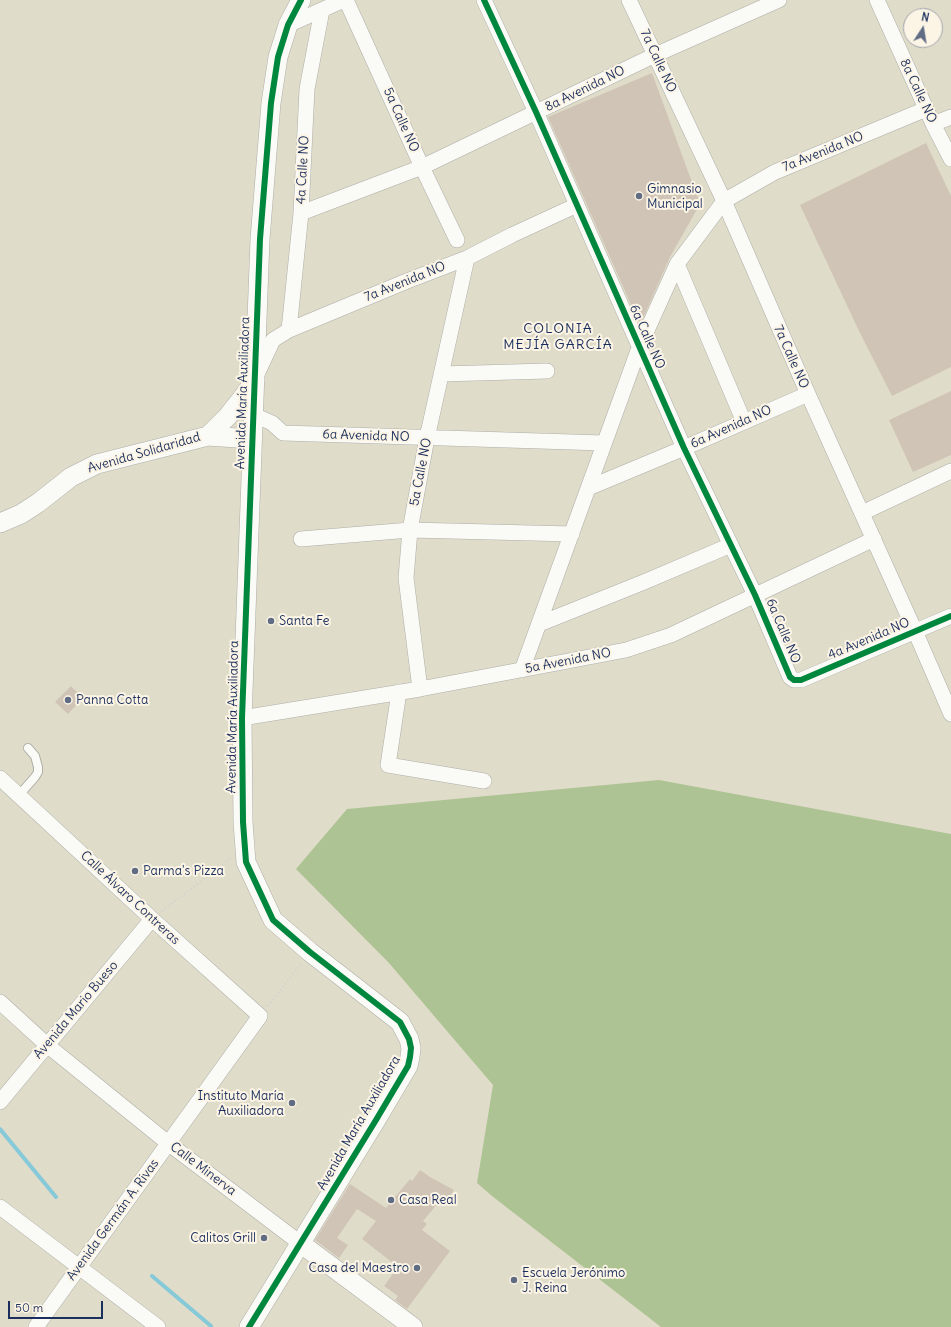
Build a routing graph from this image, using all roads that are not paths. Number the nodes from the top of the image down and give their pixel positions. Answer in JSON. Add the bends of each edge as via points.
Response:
{"nodes":[{"id":1,"x":301,"y":0,"type":"edge"},
{"id":2,"x":345,"y":0,"type":"edge"},
{"id":3,"x":484,"y":0,"type":"edge"},
{"id":4,"x":629,"y":0,"type":"edge"},
{"id":5,"x":779,"y":0,"type":"edge"},
{"id":6,"x":876,"y":0,"type":"edge"},
{"id":7,"x":322,"y":10,"type":"junction"},
{"id":8,"x":288,"y":25,"type":"junction"},
{"id":9,"x":655,"y":55,"type":"junction"},
{"id":10,"x":926,"y":110,"type":"junction"},
{"id":11,"x":536,"y":112,"type":"junction"},
{"id":12,"x":951,"y":116,"type":"edge"},
{"id":13,"x":933,"y":124,"type":"junction"},
{"id":14,"x":951,"y":159,"type":"edge"},
{"id":15,"x":422,"y":167,"type":"junction"},
{"id":16,"x":724,"y":201,"type":"junction"},
{"id":17,"x":577,"y":205,"type":"junction"},
{"id":18,"x":301,"y":213,"type":"junction"},
{"id":19,"x":457,"y":240,"type":"dead end"},
{"id":20,"x":466,"y":258,"type":"junction"},
{"id":21,"x":677,"y":264,"type":"junction"},
{"id":22,"x":289,"y":330,"type":"junction"},
{"id":23,"x":639,"y":348,"type":"junction"},
{"id":24,"x":547,"y":371,"type":"dead end"},
{"id":25,"x":442,"y":374,"type":"junction"},
{"id":26,"x":255,"y":380,"type":"junction"},
{"id":27,"x":808,"y":394,"type":"junction"},
{"id":28,"x":254,"y":415,"type":"junction"},
{"id":29,"x":744,"y":422,"type":"junction"},
{"id":30,"x":208,"y":436,"type":"junction"},
{"id":31,"x":252,"y":438,"type":"junction"},
{"id":32,"x":427,"y":438,"type":"junction"},
{"id":33,"x":604,"y":443,"type":"junction"},
{"id":34,"x":684,"y":448,"type":"junction"},
{"id":35,"x":951,"y":471,"type":"edge"},
{"id":36,"x":588,"y":488,"type":"junction"},
{"id":37,"x":862,"y":513,"type":"junction"},
{"id":38,"x":0,"y":523,"type":"edge"},
{"id":39,"x":410,"y":530,"type":"junction"},
{"id":40,"x":572,"y":534,"type":"junction"},
{"id":41,"x":301,"y":539,"type":"dead end"},
{"id":42,"x":874,"y":539,"type":"junction"},
{"id":43,"x":731,"y":545,"type":"junction"},
{"id":44,"x":755,"y":595,"type":"junction"},
{"id":45,"x":951,"y":616,"type":"edge"},
{"id":46,"x":539,"y":624,"type":"junction"},
{"id":47,"x":915,"y":631,"type":"junction"},
{"id":48,"x":522,"y":670,"type":"junction"},
{"id":49,"x":794,"y":680,"type":"joint"},
{"id":50,"x":420,"y":689,"type":"junction"},
{"id":51,"x":399,"y":692,"type":"junction"},
{"id":52,"x":951,"y":714,"type":"edge"},
{"id":53,"x":242,"y":718,"type":"junction"},
{"id":54,"x":28,"y":748,"type":"dead end"},
{"id":55,"x":484,"y":781,"type":"dead end"},
{"id":56,"x":1,"y":783,"type":"edge"},
{"id":57,"x":19,"y":795,"type":"junction"},
{"id":58,"x":152,"y":919,"type":"junction"},
{"id":59,"x":0,"y":1002,"type":"edge"},
{"id":60,"x":260,"y":1016,"type":"joint"},
{"id":61,"x":47,"y":1045,"type":"junction"},
{"id":62,"x":0,"y":1102,"type":"edge"},
{"id":63,"x":168,"y":1143,"type":"junction"},
{"id":64,"x":0,"y":1207,"type":"edge"},
{"id":65,"x":300,"y":1243,"type":"junction"},
{"id":66,"x":78,"y":1267,"type":"junction"},
{"id":67,"x":36,"y":1327,"type":"edge"},
{"id":68,"x":158,"y":1327,"type":"edge"},
{"id":69,"x":249,"y":1327,"type":"edge"},
{"id":70,"x":413,"y":1327,"type":"edge"}],
"edges":[{"from":1,"to":8,"type":"street","name":"Avenida María Auxiliadora"},
{"from":2,"to":7,"type":"street"},
{"from":2,"to":15,"type":"street","name":"5a Calle NO"},
{"from":3,"to":11,"type":"street","name":"6a Calle NO"},
{"from":4,"to":9,"type":"street","name":"7a Calle NO"},
{"from":5,"to":9,"type":"street","name":"8a Avenida NO"},
{"from":6,"to":10,"type":"street","name":"8a Calle NO"},
{"from":7,"to":8,"type":"street"},
{"from":7,"to":18,"type":"street","name":"4a Calle NO","via":[[306,89]]},
{"from":8,"to":26,"type":"street","name":"Avenida María Auxiliadora","via":[[278,57],[271,103],[260,239]]},
{"from":9,"to":11,"type":"street","name":"8a Avenida NO"},
{"from":9,"to":16,"type":"street","name":"7a Calle NO"},
{"from":10,"to":13,"type":"street","name":"8a Calle NO"},
{"from":10,"to":16,"type":"street","name":"7a Avenida NO","via":[[775,172]]},
{"from":11,"to":15,"type":"street","name":"8a Avenida NO"},
{"from":11,"to":17,"type":"street","name":"6a Calle NO"},
{"from":12,"to":13,"type":"street"},
{"from":13,"to":14,"type":"street","name":"8a Calle NO"},
{"from":15,"to":18,"type":"street","name":"8a Avenida NO"},
{"from":15,"to":19,"type":"street","name":"5a Calle NO"},
{"from":16,"to":21,"type":"street"},
{"from":16,"to":27,"type":"street","name":"7a Calle NO"},
{"from":17,"to":20,"type":"street","name":"7a Avenida NO"},
{"from":17,"to":23,"type":"street","name":"6a Calle NO"},
{"from":18,"to":22,"type":"street","name":"4a Calle NO"},
{"from":20,"to":22,"type":"street","name":"7a Avenida NO"},
{"from":20,"to":25,"type":"street","name":"5a Calle NO"},
{"from":21,"to":23,"type":"street"},
{"from":21,"to":29,"type":"street"},
{"from":22,"to":26,"type":"street","name":"7a Avenida NO","via":[[273,340]]},
{"from":23,"to":33,"type":"street"},
{"from":23,"to":34,"type":"street","name":"6a Calle NO"},
{"from":24,"to":25,"type":"street"},
{"from":25,"to":32,"type":"street","name":"5a Calle NO"},
{"from":26,"to":28,"type":"street","name":"Avenida María Auxiliadora"},
{"from":26,"to":30,"type":"street","name":"Avenida Solidaridad","via":[[228,416]]},
{"from":27,"to":29,"type":"street","name":"6a Avenida NO"},
{"from":27,"to":37,"type":"street","name":"7a Calle NO"},
{"from":28,"to":31,"type":"street","name":"Avenida María Auxiliadora"},
{"from":28,"to":32,"type":"street","name":"6a Avenida NO","via":[[272,423],[283,433]]},
{"from":29,"to":34,"type":"street","name":"6a Avenida NO"},
{"from":30,"to":31,"type":"street","name":"Avenida Solidaridad"},
{"from":30,"to":38,"type":"street","name":"Avenida Solidaridad","via":[[97,464],[71,477],[21,514]]},
{"from":31,"to":53,"type":"street","name":"Avenida María Auxiliadora"},
{"from":32,"to":33,"type":"street","name":"6a Avenida NO"},
{"from":32,"to":39,"type":"street","name":"5a Calle NO"},
{"from":33,"to":36,"type":"street"},
{"from":34,"to":36,"type":"street","name":"6a Avenida NO"},
{"from":34,"to":43,"type":"street","name":"6a Calle NO"},
{"from":35,"to":37,"type":"street"},
{"from":36,"to":40,"type":"street"},
{"from":37,"to":42,"type":"street","name":"7a Calle NO"},
{"from":39,"to":40,"type":"street"},
{"from":39,"to":41,"type":"street"},
{"from":39,"to":50,"type":"street","name":"5a Calle NO","via":[[406,578]]},
{"from":40,"to":46,"type":"street"},
{"from":42,"to":44,"type":"street","name":"5a Avenida NO"},
{"from":42,"to":47,"type":"street","name":"7a Calle NO"},
{"from":43,"to":44,"type":"street","name":"6a Calle NO"},
{"from":43,"to":46,"type":"street"},
{"from":44,"to":48,"type":"street","name":"5a Avenida NO","via":[[671,635],[626,650]]},
{"from":44,"to":49,"type":"street","name":"6a Calle NO","via":[[790,677]]},
{"from":45,"to":47,"type":"street","name":"4a Avenida NO"},
{"from":46,"to":48,"type":"street"},
{"from":47,"to":49,"type":"street","name":"4a Avenida NO","via":[[801,680]]},
{"from":47,"to":52,"type":"street","name":"7a Calle NO"},
{"from":48,"to":50,"type":"street","name":"5a Avenida NO"},
{"from":50,"to":51,"type":"street","name":"5a Avenida NO"},
{"from":51,"to":53,"type":"street","name":"5a Avenida NO"},
{"from":51,"to":55,"type":"street","via":[[388,765]]},
{"from":53,"to":65,"type":"street","name":"Avenida María Auxiliadora","via":[[246,862],[273,920],[400,1022],[409,1038],[408,1066]]},
{"from":54,"to":57,"type":"lane","via":[[35,756],[38,772]]},
{"from":56,"to":57,"type":"street","name":"Calle Álvaro Contreras"},
{"from":57,"to":58,"type":"street","name":"Calle Álvaro Contreras"},
{"from":58,"to":60,"type":"street","name":"Calle Álvaro Contreras"},
{"from":58,"to":61,"type":"street","name":"Avenida Mario Bueso"},
{"from":59,"to":61,"type":"street","name":"Calle Minerva"},
{"from":60,"to":63,"type":"street","name":"Avenida Germán A. Rivas"},
{"from":61,"to":62,"type":"street","name":"Avenida Mario Bueso"},
{"from":61,"to":63,"type":"street","name":"Calle Minerva"},
{"from":63,"to":65,"type":"street","name":"Calle Minerva"},
{"from":63,"to":66,"type":"street","name":"Avenida Germán A. Rivas"},
{"from":64,"to":66,"type":"street"},
{"from":65,"to":69,"type":"street","name":"Avenida María Auxiliadora"},
{"from":65,"to":70,"type":"street","name":"Calle Minerva"},
{"from":66,"to":67,"type":"street","name":"Avenida Germán A. Rivas"},
{"from":66,"to":68,"type":"street"}]}
